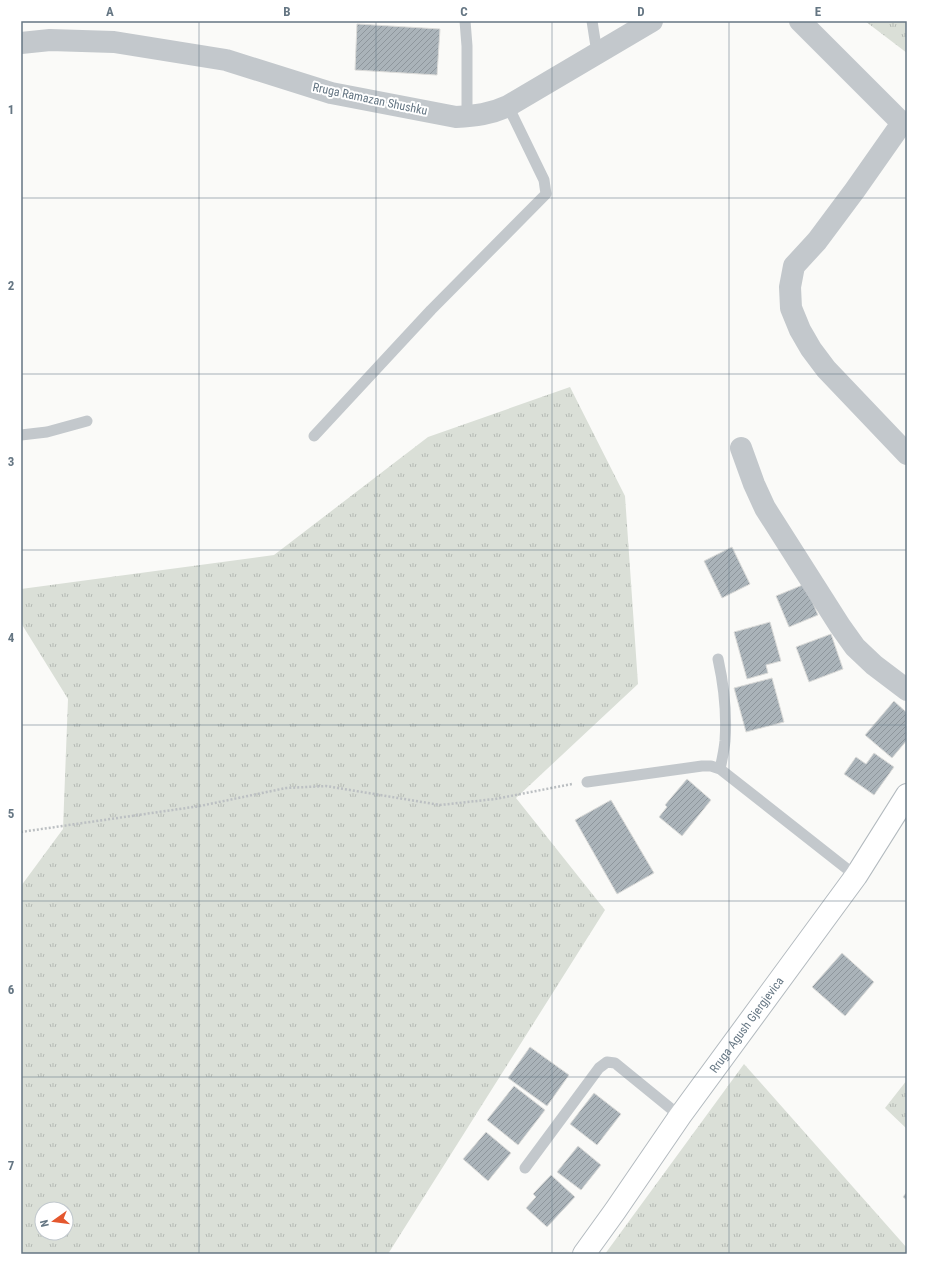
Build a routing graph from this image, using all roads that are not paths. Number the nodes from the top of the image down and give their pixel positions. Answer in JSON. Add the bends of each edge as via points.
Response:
{"nodes":[{"id":1,"x":465,"y":21,"type":"edge"},
{"id":2,"x":592,"y":21,"type":"edge"},
{"id":3,"x":652,"y":21,"type":"edge"},
{"id":4,"x":800,"y":21,"type":"edge"},
{"id":5,"x":21,"y":43,"type":"edge"},
{"id":6,"x":597,"y":53,"type":"junction"},
{"id":7,"x":508,"y":106,"type":"junction"},
{"id":8,"x":467,"y":116,"type":"junction"},
{"id":9,"x":905,"y":124,"type":"edge"},
{"id":10,"x":87,"y":421,"type":"dead end"},
{"id":11,"x":21,"y":435,"type":"edge"},
{"id":12,"x":314,"y":436,"type":"dead end"},
{"id":13,"x":742,"y":448,"type":"dead end"},
{"id":14,"x":907,"y":454,"type":"edge"},
{"id":15,"x":718,"y":658,"type":"dead end"},
{"id":16,"x":907,"y":690,"type":"edge"},
{"id":17,"x":720,"y":769,"type":"junction"},
{"id":18,"x":587,"y":782,"type":"road end"},
{"id":19,"x":907,"y":795,"type":"edge"},
{"id":20,"x":856,"y":876,"type":"junction"},
{"id":21,"x":680,"y":1116,"type":"junction"},
{"id":22,"x":525,"y":1168,"type":"dead end"},
{"id":23,"x":584,"y":1254,"type":"edge"}],
"edges":[{"from":1,"to":8,"type":"lane"},
{"from":2,"to":6,"type":"lane"},
{"from":3,"to":6,"type":"street","name":"Rruga Ramazan Shushku"},
{"from":4,"to":9,"type":"street"},
{"from":5,"to":8,"type":"street","name":"Rruga Ramazan Shushku","via":[[50,40],[114,42],[226,60],[331,93],[456,117]]},
{"from":6,"to":7,"type":"street","name":"Rruga Ramazan Shushku"},
{"from":7,"to":8,"type":"street","name":"Rruga Ramazan Shushku","via":[[483,115]]},
{"from":7,"to":12,"type":"lane","via":[[544,180],[546,194],[431,310]]},
{"from":9,"to":14,"type":"street","via":[[817,241],[794,266],[790,287],[791,308],[811,349],[826,369]]},
{"from":10,"to":11,"type":"lane","via":[[47,432]]},
{"from":13,"to":16,"type":"street","via":[[765,508],[840,626],[864,656]]},
{"from":15,"to":17,"type":"lane","via":[[726,711],[725,743]]},
{"from":17,"to":18,"type":"lane","via":[[702,766]]},
{"from":17,"to":20,"type":"lane"},
{"from":19,"to":20,"type":"main road","name":"Rruga Agush Gjergjevica"},
{"from":20,"to":21,"type":"main road","name":"Rruga Agush Gjergjevica"},
{"from":21,"to":22,"type":"lane","via":[[615,1063],[607,1062],[599,1068]]},
{"from":21,"to":23,"type":"main road","name":"Rruga Agush Gjergjevica"}]}
